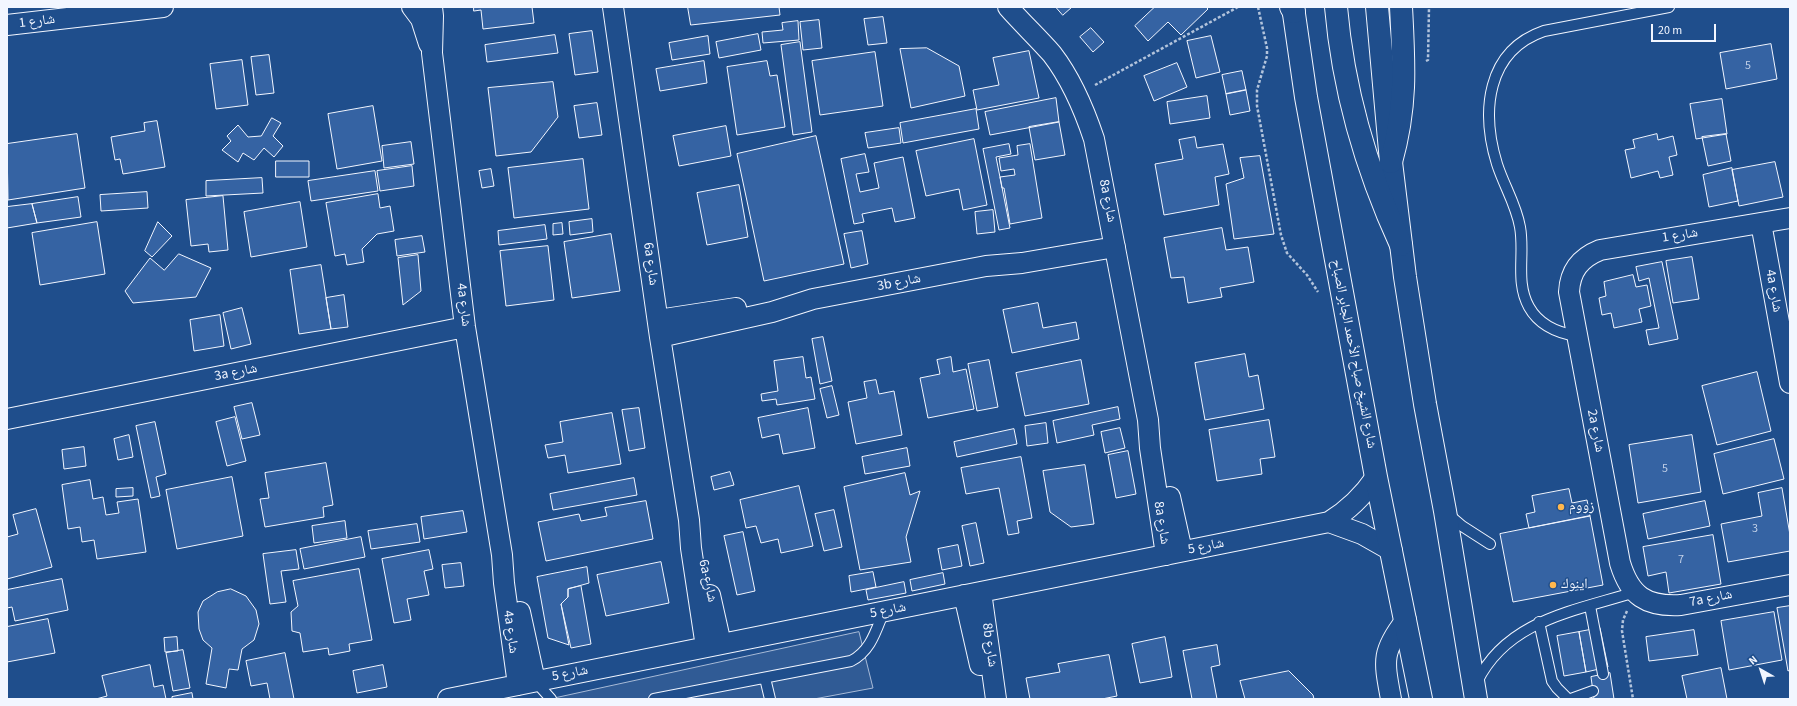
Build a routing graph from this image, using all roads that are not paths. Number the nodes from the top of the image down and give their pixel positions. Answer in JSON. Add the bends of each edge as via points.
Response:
{"nodes":[{"id":1,"x":163,"y":7,"type":"edge"},
{"id":2,"x":412,"y":7,"type":"edge"},
{"id":3,"x":432,"y":7,"type":"edge"},
{"id":4,"x":613,"y":7,"type":"edge"},
{"id":5,"x":1008,"y":7,"type":"edge"},
{"id":6,"x":1336,"y":7,"type":"edge"},
{"id":7,"x":1377,"y":7,"type":"edge"},
{"id":8,"x":1401,"y":7,"type":"edge"},
{"id":9,"x":1669,"y":7,"type":"edge"},
{"id":10,"x":1293,"y":9,"type":"edge"},
{"id":11,"x":7,"y":25,"type":"edge"},
{"id":12,"x":432,"y":53,"type":"junction"},
{"id":13,"x":1391,"y":162,"type":"junction"},
{"id":14,"x":1790,"y":218,"type":"edge"},
{"id":15,"x":1761,"y":223,"type":"junction"},
{"id":16,"x":1114,"y":240,"type":"junction"},
{"id":17,"x":1401,"y":245,"type":"junction"},
{"id":18,"x":1576,"y":266,"type":"joint"},
{"id":19,"x":466,"y":327,"type":"junction"},
{"id":20,"x":659,"y":329,"type":"junction"},
{"id":21,"x":1577,"y":336,"type":"junction"},
{"id":22,"x":1789,"y":371,"type":"edge"},
{"id":23,"x":7,"y":419,"type":"edge"},
{"id":24,"x":1376,"y":477,"type":"junction"},
{"id":25,"x":1445,"y":511,"type":"junction"},
{"id":26,"x":1329,"y":522,"type":"junction"},
{"id":27,"x":1490,"y":544,"type":"dead end"},
{"id":28,"x":1392,"y":550,"type":"junction"},
{"id":29,"x":1174,"y":553,"type":"junction"},
{"id":30,"x":1790,"y":585,"type":"edge"},
{"id":31,"x":1635,"y":592,"type":"junction"},
{"id":32,"x":972,"y":593,"type":"junction"},
{"id":33,"x":1590,"y":606,"type":"junction"},
{"id":34,"x":884,"y":611,"type":"junction"},
{"id":35,"x":1406,"y":620,"type":"junction"},
{"id":36,"x":1539,"y":622,"type":"junction"},
{"id":37,"x":714,"y":646,"type":"junction"},
{"id":38,"x":1603,"y":674,"type":"dead end"},
{"id":39,"x":766,"y":678,"type":"junction"},
{"id":40,"x":527,"y":683,"type":"junction"},
{"id":41,"x":1593,"y":691,"type":"dead end"},
{"id":42,"x":1475,"y":693,"type":"edge"},
{"id":43,"x":454,"y":698,"type":"edge"},
{"id":44,"x":551,"y":699,"type":"edge"},
{"id":45,"x":654,"y":699,"type":"edge"},
{"id":46,"x":770,"y":699,"type":"edge"},
{"id":47,"x":988,"y":699,"type":"edge"},
{"id":48,"x":996,"y":699,"type":"edge"},
{"id":49,"x":1391,"y":699,"type":"edge"},
{"id":50,"x":1421,"y":699,"type":"edge"},
{"id":51,"x":1569,"y":699,"type":"edge"}],
"edges":[{"from":1,"to":11,"type":"street","name":"شارع 1"},
{"from":2,"to":12,"type":"street","name":"4a شارع","via":[[420,20]]},
{"from":3,"to":12,"type":"street","name":"4a شارع"},
{"from":4,"to":20,"type":"street","name":"6a شارع"},
{"from":5,"to":16,"type":"street","name":"8a شارع","via":[[1051,54],[1077,94],[1094,139]]},
{"from":6,"to":17,"type":"main road","via":[[1344,63],[1361,137],[1385,210]]},
{"from":7,"to":13,"type":"main road"},
{"from":8,"to":13,"type":"main road","via":[[1403,100],[1401,121]]},
{"from":9,"to":21,"type":"lane","via":[[1533,35],[1522,40],[1506,56],[1495,77],[1490,106],[1492,144],[1520,228],[1521,276],[1525,298],[1530,308],[1545,324],[1560,332]]},
{"from":10,"to":24,"type":"main road","name":"شارع الشيخ صباح الأحمد الجابر الصباح","via":[[1306,97]]},
{"from":12,"to":19,"type":"street","name":"4a شارع"},
{"from":13,"to":17,"type":"main road"},
{"from":14,"to":15,"type":"street","name":"شارع 1"},
{"from":15,"to":18,"type":"street","name":"شارع 1","via":[[1600,250],[1587,256]]},
{"from":15,"to":22,"type":"street","name":"4a شارع"},
{"from":16,"to":20,"type":"street","name":"3b شارع","via":[[1022,263],[986,266],[813,299],[771,302]]},
{"from":16,"to":29,"type":"street","name":"8a شارع","via":[[1148,420],[1150,448]]},
{"from":17,"to":25,"type":"main road","via":[[1425,404]]},
{"from":18,"to":21,"type":"street","name":"2a شارع","via":[[1569,292]]},
{"from":19,"to":23,"type":"street","name":"3a شارع"},
{"from":19,"to":40,"type":"street","name":"4a شارع","via":[[502,555],[504,583]]},
{"from":20,"to":37,"type":"street","name":"6a شارع","via":[[689,520],[691,548]]},
{"from":21,"to":31,"type":"street","name":"2a شارع","via":[[1620,563],[1625,579]]},
{"from":24,"to":26,"type":"street","name":"شارع 5","via":[[1356,503]]},
{"from":24,"to":28,"type":"main road","name":"شارع الشيخ صباح الأحمد الجابر الصباح"},
{"from":25,"to":27,"type":"lane","via":[[1462,526]]},
{"from":25,"to":42,"type":"main road"},
{"from":26,"to":28,"type":"street","via":[[1362,534]]},
{"from":26,"to":29,"type":"street","name":"شارع 5"},
{"from":28,"to":35,"type":"main road","name":"شارع الشيخ صباح الأحمد الجابر الصباح"},
{"from":29,"to":32,"type":"street","name":"شارع 5"},
{"from":30,"to":31,"type":"street","name":"7a شارع","via":[[1664,606],[1648,602]]},
{"from":31,"to":33,"type":"lane"},
{"from":32,"to":34,"type":"street","name":"شارع 5"},
{"from":32,"to":47,"type":"street","name":"8b شارع"},
{"from":32,"to":48,"type":"street","name":"8b شارع"},
{"from":33,"to":36,"type":"lane"},
{"from":33,"to":38,"type":"lane"},
{"from":34,"to":37,"type":"street","name":"شارع 5"},
{"from":34,"to":39,"type":"lane","via":[[872,641],[857,658]]},
{"from":35,"to":49,"type":"street","via":[[1393,636],[1386,654],[1385,664]]},
{"from":35,"to":50,"type":"main road","name":"شارع الشيخ صباح الأحمد الجابر الصباح"},
{"from":36,"to":42,"type":"lane","via":[[1519,634],[1490,660]]},
{"from":36,"to":51,"type":"lane","via":[[1551,677],[1557,688]]},
{"from":37,"to":40,"type":"street","name":"شارع 5"},
{"from":39,"to":45,"type":"lane"},
{"from":39,"to":46,"type":"lane"},
{"from":40,"to":43,"type":"street","name":"شارع 5"},
{"from":40,"to":44,"type":"lane"},
{"from":41,"to":51,"type":"lane"}]}
